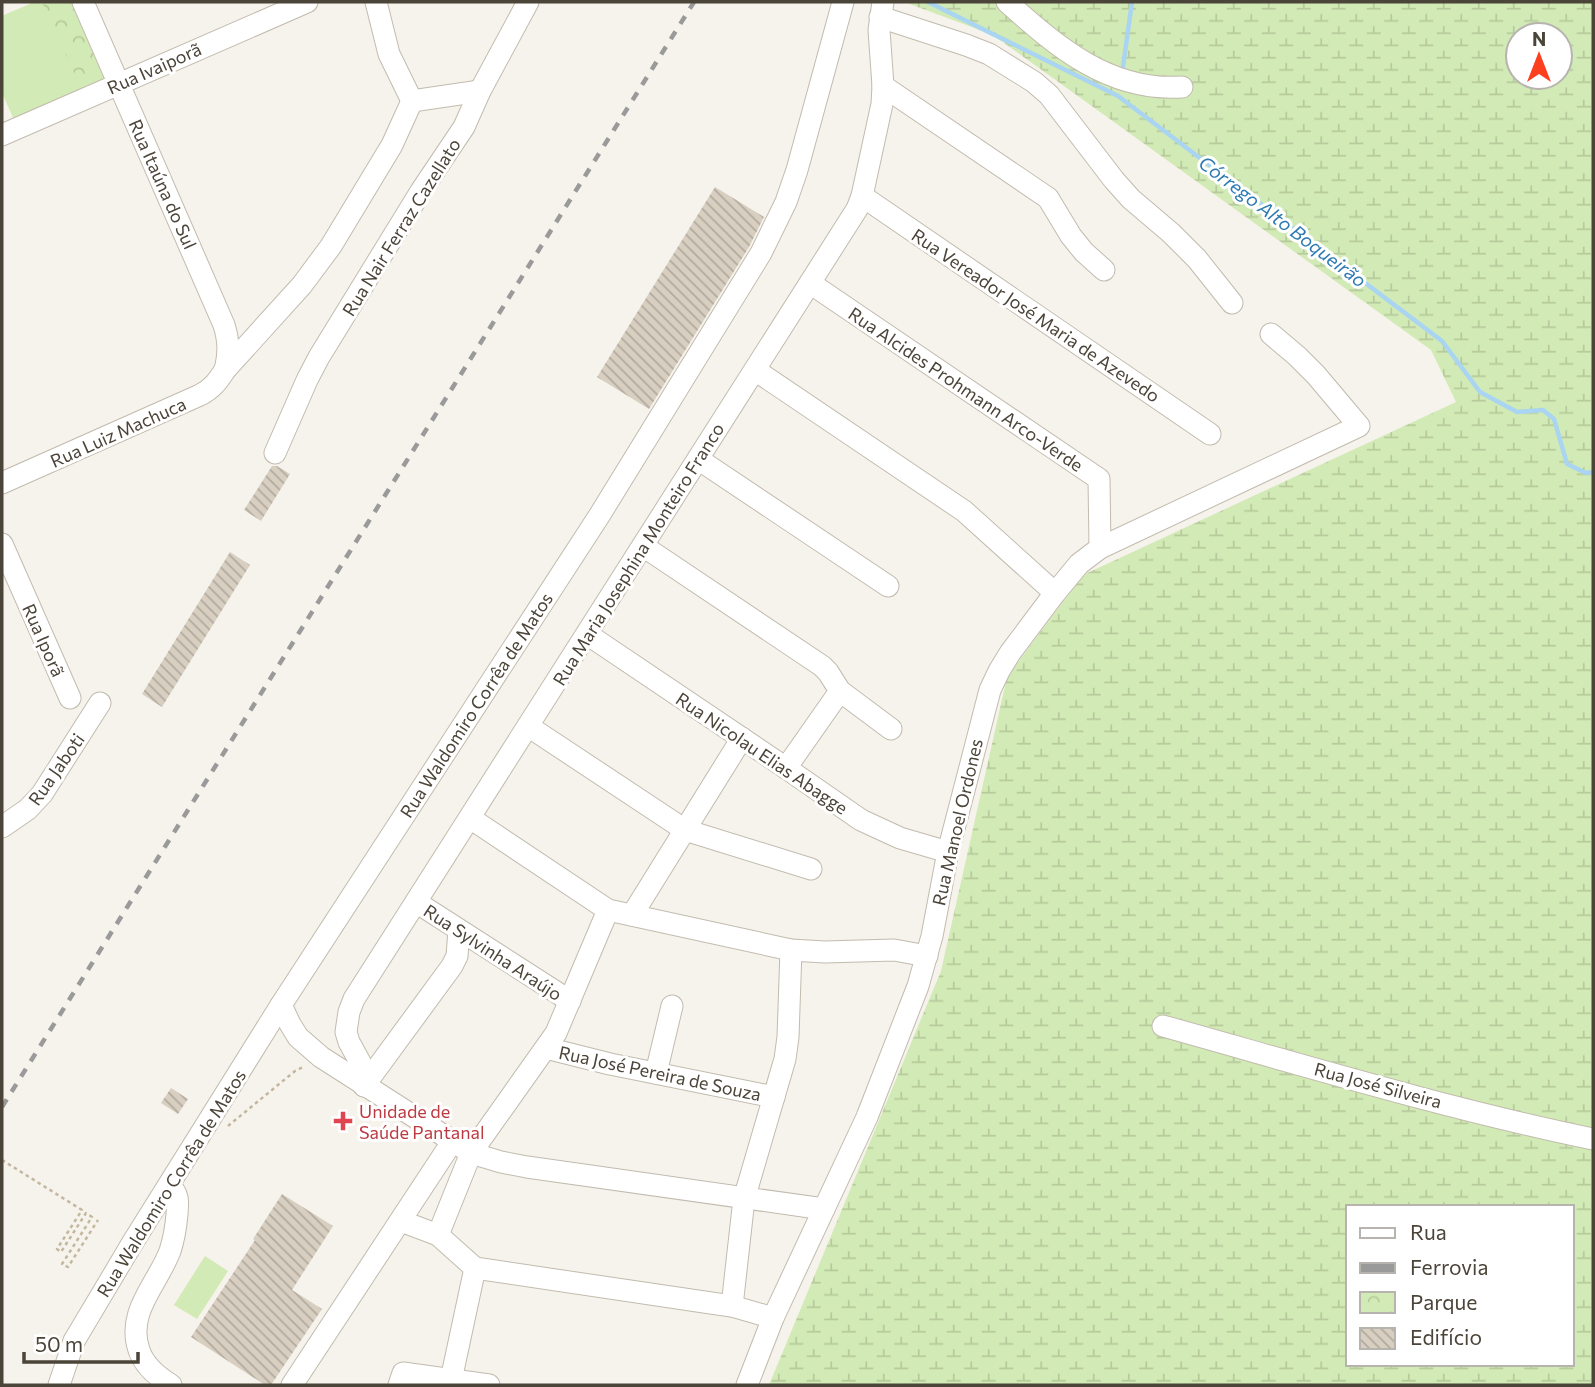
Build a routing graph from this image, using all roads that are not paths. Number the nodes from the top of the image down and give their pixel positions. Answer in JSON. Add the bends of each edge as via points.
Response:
{"nodes":[{"id":1,"x":83,"y":2,"type":"edge"},
{"id":2,"x":307,"y":2,"type":"edge"},
{"id":3,"x":376,"y":2,"type":"edge"},
{"id":4,"x":528,"y":2,"type":"edge"},
{"id":5,"x":843,"y":2,"type":"edge"},
{"id":6,"x":1007,"y":2,"type":"edge"},
{"id":7,"x":881,"y":10,"type":"edge"},
{"id":8,"x":119,"y":84,"type":"junction"},
{"id":9,"x":883,"y":86,"type":"junction"},
{"id":10,"x":1182,"y":87,"type":"dead end"},
{"id":11,"x":480,"y":91,"type":"junction"},
{"id":12,"x":412,"y":101,"type":"junction"},
{"id":13,"x":2,"y":135,"type":"edge"},
{"id":14,"x":862,"y":196,"type":"junction"},
{"id":15,"x":1104,"y":270,"type":"dead end"},
{"id":16,"x":810,"y":284,"type":"junction"},
{"id":17,"x":1232,"y":303,"type":"dead end"},
{"id":18,"x":1271,"y":334,"type":"dead end"},
{"id":19,"x":225,"y":370,"type":"junction"},
{"id":20,"x":755,"y":370,"type":"junction"},
{"id":21,"x":1210,"y":434,"type":"dead end"},
{"id":22,"x":275,"y":453,"type":"dead end"},
{"id":23,"x":698,"y":459,"type":"junction"},
{"id":24,"x":2,"y":483,"type":"edge"},
{"id":25,"x":2,"y":544,"type":"edge"},
{"id":26,"x":643,"y":546,"type":"junction"},
{"id":27,"x":1100,"y":548,"type":"junction"},
{"id":28,"x":888,"y":586,"type":"dead end"},
{"id":29,"x":1055,"y":593,"type":"junction"},
{"id":30,"x":587,"y":634,"type":"junction"},
{"id":31,"x":840,"y":691,"type":"junction"},
{"id":32,"x":70,"y":698,"type":"dead end"},
{"id":33,"x":100,"y":703,"type":"dead end"},
{"id":34,"x":528,"y":726,"type":"junction"},
{"id":35,"x":891,"y":729,"type":"dead end"},
{"id":36,"x":742,"y":738,"type":"junction"},
{"id":37,"x":786,"y":768,"type":"junction"},
{"id":38,"x":470,"y":818,"type":"junction"},
{"id":39,"x":2,"y":827,"type":"edge"},
{"id":40,"x":685,"y":830,"type":"junction"},
{"id":41,"x":948,"y":852,"type":"junction"},
{"id":42,"x":811,"y":869,"type":"dead end"},
{"id":43,"x":416,"y":902,"type":"junction"},
{"id":44,"x":608,"y":910,"type":"junction"},
{"id":45,"x":632,"y":915,"type":"junction"},
{"id":46,"x":459,"y":930,"type":"junction"},
{"id":47,"x":791,"y":950,"type":"junction"},
{"id":48,"x":927,"y":956,"type":"junction"},
{"id":49,"x":570,"y":1001,"type":"junction"},
{"id":50,"x":281,"y":1005,"type":"junction"},
{"id":51,"x":672,"y":1006,"type":"dead end"},
{"id":52,"x":1163,"y":1026,"type":"dead end"},
{"id":53,"x":546,"y":1048,"type":"junction"},
{"id":54,"x":656,"y":1073,"type":"junction"},
{"id":55,"x":364,"y":1086,"type":"junction"},
{"id":56,"x":774,"y":1097,"type":"junction"},
{"id":57,"x":1593,"y":1139,"type":"edge"},
{"id":58,"x":452,"y":1142,"type":"junction"},
{"id":59,"x":471,"y":1153,"type":"junction"},
{"id":60,"x":169,"y":1185,"type":"junction"},
{"id":61,"x":744,"y":1199,"type":"junction"},
{"id":62,"x":824,"y":1209,"type":"junction"},
{"id":63,"x":401,"y":1221,"type":"junction"},
{"id":64,"x":438,"y":1236,"type":"junction"},
{"id":65,"x":475,"y":1268,"type":"junction"},
{"id":66,"x":732,"y":1306,"type":"junction"},
{"id":67,"x":773,"y":1318,"type":"junction"},
{"id":68,"x":74,"y":1341,"type":"junction"},
{"id":69,"x":401,"y":1379,"type":"edge"},
{"id":70,"x":451,"y":1380,"type":"junction"},
{"id":71,"x":44,"y":1385,"type":"edge"},
{"id":72,"x":59,"y":1385,"type":"edge"},
{"id":73,"x":171,"y":1385,"type":"edge"},
{"id":74,"x":292,"y":1385,"type":"edge"},
{"id":75,"x":489,"y":1385,"type":"edge"},
{"id":76,"x":747,"y":1385,"type":"edge"}],
"edges":[{"from":1,"to":8,"type":"street","name":"Rua Itaúna do Sul"},
{"from":2,"to":8,"type":"street","name":"Rua Ivaiporã"},
{"from":3,"to":12,"type":"street","via":[[389,54]]},
{"from":4,"to":11,"type":"street","name":"Rua Nair Ferraz Cazellato"},
{"from":5,"to":50,"type":"street","name":"Rua Waldomiro Corrêa de Matos","via":[[786,202],[761,253],[598,516]]},
{"from":6,"to":10,"type":"street","via":[[1085,63],[1148,87]]},
{"from":7,"to":9,"type":"street","name":"Rua Maria Josephina Monteiro Franco"},
{"from":7,"to":17,"type":"street","via":[[989,54],[1034,82],[1131,199],[1197,259]]},
{"from":8,"to":13,"type":"street","name":"Rua Ivaiporã"},
{"from":8,"to":19,"type":"street","name":"Rua Itaúna do Sul","via":[[224,325],[229,353]]},
{"from":9,"to":14,"type":"street","name":"Rua Maria Josephina Monteiro Franco"},
{"from":9,"to":15,"type":"street","via":[[1048,198],[1071,236]]},
{"from":11,"to":12,"type":"street"},
{"from":11,"to":22,"type":"street","name":"Rua Nair Ferraz Cazellato","via":[[464,127],[319,356]]},
{"from":12,"to":19,"type":"street","name":"Rua Luiz Machuca","via":[[392,145],[331,246]]},
{"from":14,"to":16,"type":"street","name":"Rua Maria Josephina Monteiro Franco"},
{"from":14,"to":21,"type":"street","name":"Rua Vereador José Maria de Azevedo"},
{"from":16,"to":20,"type":"street","name":"Rua Maria Josephina Monteiro Franco"},
{"from":16,"to":27,"type":"street","name":"Rua Alcides Prohmann Arco-Verde","via":[[1099,479]]},
{"from":18,"to":27,"type":"street","name":"Rua Manoel Ordones","via":[[1316,375],[1359,426]]},
{"from":19,"to":24,"type":"street","name":"Rua Luiz Machuca","via":[[201,396]]},
{"from":20,"to":23,"type":"street","name":"Rua Maria Josephina Monteiro Franco"},
{"from":20,"to":29,"type":"street","via":[[964,511]]},
{"from":23,"to":26,"type":"street","name":"Rua Maria Josephina Monteiro Franco"},
{"from":23,"to":28,"type":"street"},
{"from":25,"to":32,"type":"street","name":"Rua Iporã"},
{"from":26,"to":30,"type":"street","name":"Rua Maria Josephina Monteiro Franco"},
{"from":26,"to":31,"type":"street","via":[[822,666]]},
{"from":27,"to":29,"type":"street","name":"Rua Manoel Ordones","via":[[1079,564]]},
{"from":29,"to":41,"type":"street","name":"Rua Manoel Ordones","via":[[1010,653],[990,690]]},
{"from":30,"to":34,"type":"street","name":"Rua Maria Josephina Monteiro Franco"},
{"from":30,"to":36,"type":"street","name":"Rua Nicolau Elias Abagge"},
{"from":31,"to":35,"type":"street"},
{"from":31,"to":37,"type":"street"},
{"from":33,"to":39,"type":"street","name":"Rua Jaboti","via":[[42,794]]},
{"from":34,"to":38,"type":"street","name":"Rua Maria Josephina Monteiro Franco"},
{"from":34,"to":40,"type":"street"},
{"from":36,"to":37,"type":"street","name":"Rua Nicolau Elias Abagge"},
{"from":36,"to":40,"type":"street"},
{"from":37,"to":41,"type":"street","name":"Rua Nicolau Elias Abagge","via":[[878,829]]},
{"from":38,"to":43,"type":"street","name":"Rua Maria Josephina Monteiro Franco"},
{"from":38,"to":44,"type":"street"},
{"from":40,"to":42,"type":"street"},
{"from":40,"to":45,"type":"street"},
{"from":41,"to":48,"type":"street","name":"Rua Manoel Ordones"},
{"from":43,"to":46,"type":"street","name":"Rua Sylvinha Araújo"},
{"from":43,"to":55,"type":"street","name":"Rua Maria Josephina Monteiro Franco","via":[[349,1012],[346,1032],[358,1056]]},
{"from":44,"to":45,"type":"street"},
{"from":44,"to":49,"type":"street"},
{"from":45,"to":47,"type":"street"},
{"from":46,"to":49,"type":"street","name":"Rua Sylvinha Araújo"},
{"from":46,"to":55,"type":"street","via":[[453,965]]},
{"from":47,"to":48,"type":"street","via":[[894,950]]},
{"from":47,"to":56,"type":"street","via":[[788,1037]]},
{"from":48,"to":62,"type":"street","name":"Rua Manoel Ordones","via":[[867,1117]]},
{"from":49,"to":53,"type":"street"},
{"from":50,"to":55,"type":"street","via":[[298,1037]]},
{"from":50,"to":60,"type":"street","name":"Rua Waldomiro Corrêa de Matos"},
{"from":51,"to":54,"type":"street"},
{"from":52,"to":57,"type":"street","name":"Rua José Silveira"},
{"from":53,"to":54,"type":"street","name":"Rua José Pereira de Souza"},
{"from":53,"to":59,"type":"street"},
{"from":54,"to":56,"type":"street","name":"Rua José Pereira de Souza"},
{"from":55,"to":58,"type":"street"},
{"from":56,"to":61,"type":"street"},
{"from":58,"to":59,"type":"street"},
{"from":58,"to":63,"type":"street"},
{"from":59,"to":61,"type":"street","via":[[527,1167]]},
{"from":59,"to":64,"type":"street"},
{"from":60,"to":68,"type":"street","name":"Rua Waldomiro Corrêa de Matos"},
{"from":60,"to":73,"type":"street","via":[[178,1197],[174,1236],[139,1311],[135,1340],[152,1371]]},
{"from":61,"to":62,"type":"street"},
{"from":61,"to":66,"type":"street"},
{"from":62,"to":67,"type":"street","name":"Rua Manoel Ordones"},
{"from":63,"to":64,"type":"street"},
{"from":63,"to":74,"type":"street"},
{"from":64,"to":65,"type":"street"},
{"from":65,"to":66,"type":"street"},
{"from":65,"to":70,"type":"street"},
{"from":66,"to":67,"type":"street"},
{"from":67,"to":76,"type":"street","name":"Rua Manoel Ordones"},
{"from":68,"to":71,"type":"street"},
{"from":68,"to":72,"type":"street","name":"Rua Waldomiro Corrêa de Matos"},
{"from":69,"to":70,"type":"street"},
{"from":70,"to":75,"type":"street"}]}
